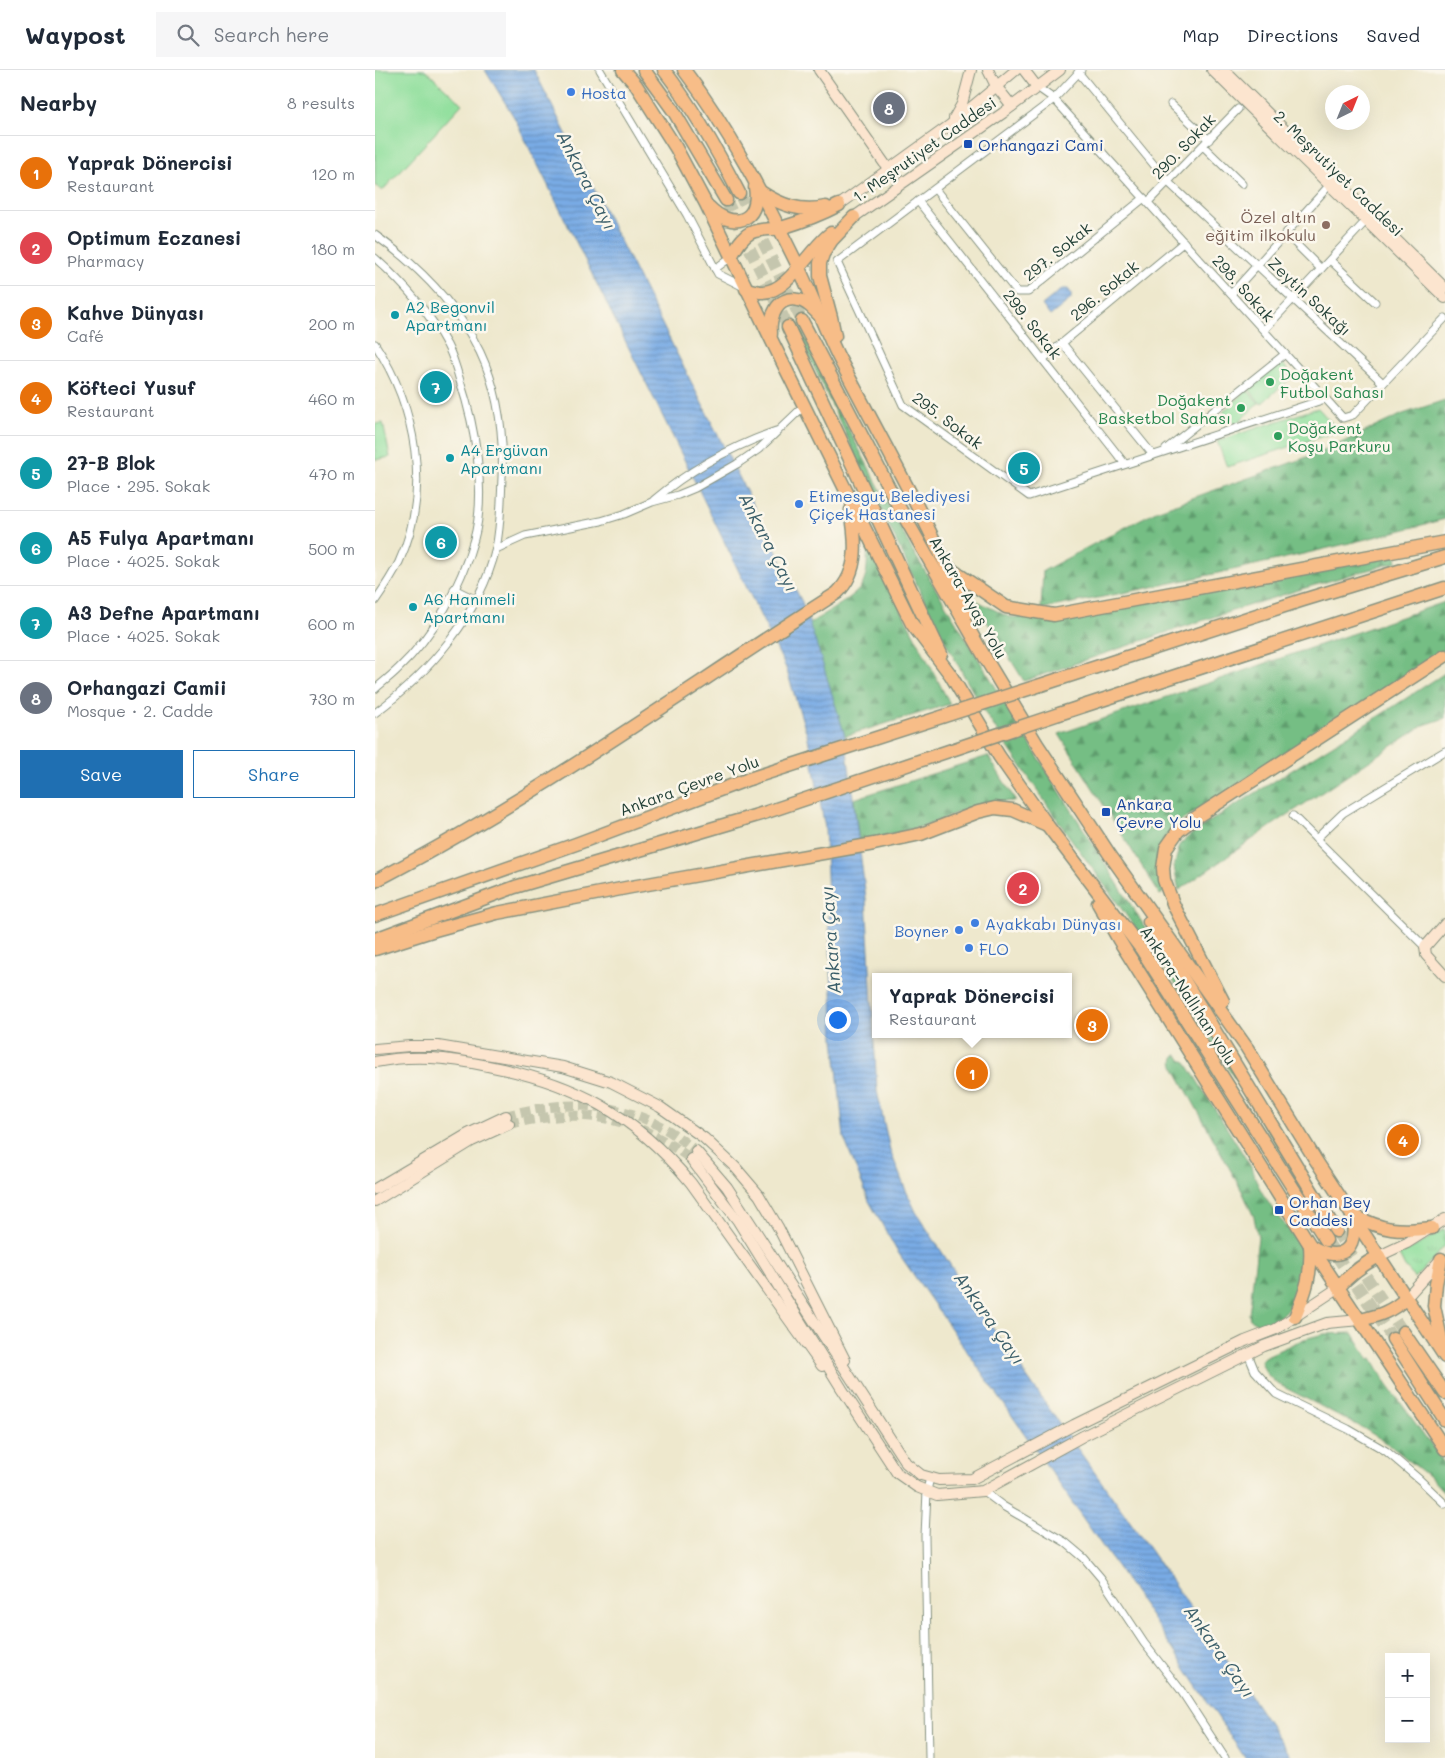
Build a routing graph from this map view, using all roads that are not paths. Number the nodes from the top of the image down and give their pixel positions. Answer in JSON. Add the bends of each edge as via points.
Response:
{"nodes":[{"id":1,"x":600,"y":70,"type":"edge"},
{"id":2,"x":623,"y":70,"type":"edge"},
{"id":3,"x":644,"y":70,"type":"edge"},
{"id":4,"x":665,"y":70,"type":"edge"},
{"id":5,"x":684,"y":70,"type":"edge"},
{"id":6,"x":819,"y":70,"type":"edge"},
{"id":7,"x":971,"y":70,"type":"edge"},
{"id":8,"x":988,"y":70,"type":"edge"},
{"id":9,"x":1016,"y":70,"type":"edge"},
{"id":10,"x":1024,"y":70,"type":"edge"},
{"id":11,"x":1060,"y":70,"type":"edge"},
{"id":12,"x":1212,"y":70,"type":"edge"},
{"id":13,"x":1224,"y":70,"type":"edge"},
{"id":14,"x":1079,"y":71,"type":"edge"},
{"id":15,"x":996,"y":86,"type":"junction"},
{"id":16,"x":1037,"y":87,"type":"junction"},
{"id":17,"x":1054,"y":99,"type":"junction"},
{"id":18,"x":1171,"y":104,"type":"dead end"},
{"id":19,"x":1012,"y":106,"type":"junction"},
{"id":20,"x":1238,"y":109,"type":"dead end"},
{"id":21,"x":950,"y":125,"type":"junction"},
{"id":22,"x":1209,"y":140,"type":"junction"},
{"id":23,"x":1203,"y":146,"type":"junction"},
{"id":24,"x":889,"y":170,"type":"junction"},
{"id":25,"x":1168,"y":182,"type":"junction"},
{"id":26,"x":1242,"y":184,"type":"dead end"},
{"id":27,"x":757,"y":186,"type":"junction"},
{"id":28,"x":935,"y":189,"type":"junction"},
{"id":29,"x":1326,"y":189,"type":"dead end"},
{"id":30,"x":739,"y":193,"type":"tunnel mouth"},
{"id":31,"x":726,"y":200,"type":"tunnel mouth"},
{"id":32,"x":1146,"y":200,"type":"junction"},
{"id":33,"x":918,"y":201,"type":"junction"},
{"id":34,"x":706,"y":204,"type":"junction"},
{"id":35,"x":839,"y":205,"type":"junction"},
{"id":36,"x":854,"y":217,"type":"junction"},
{"id":37,"x":1364,"y":223,"type":"dead end"},
{"id":38,"x":779,"y":228,"type":"junction"},
{"id":39,"x":375,"y":234,"type":"edge"},
{"id":40,"x":1291,"y":239,"type":"dead end"},
{"id":41,"x":1184,"y":242,"type":"junction"},
{"id":42,"x":731,"y":257,"type":"junction"},
{"id":43,"x":375,"y":258,"type":"edge"},
{"id":44,"x":1330,"y":260,"type":"junction"},
{"id":45,"x":1257,"y":265,"type":"junction"},
{"id":46,"x":799,"y":267,"type":"junction"},
{"id":47,"x":715,"y":269,"type":"junction"},
{"id":48,"x":1321,"y":269,"type":"junction"},
{"id":49,"x":746,"y":288,"type":"junction"},
{"id":50,"x":1445,"y":288,"type":"edge"},
{"id":51,"x":1231,"y":294,"type":"junction"},
{"id":52,"x":1445,"y":298,"type":"edge"},
{"id":53,"x":1293,"y":299,"type":"junction"},
{"id":54,"x":1375,"y":302,"type":"dead end"},
{"id":55,"x":821,"y":318,"type":"junction"},
{"id":56,"x":1445,"y":318,"type":"edge"},
{"id":57,"x":802,"y":320,"type":"tunnel mouth"},
{"id":58,"x":788,"y":328,"type":"tunnel mouth"},
{"id":59,"x":1264,"y":330,"type":"junction"},
{"id":60,"x":772,"y":341,"type":"junction"},
{"id":61,"x":375,"y":344,"type":"edge"},
{"id":62,"x":1062,"y":344,"type":"junction"},
{"id":63,"x":837,"y":354,"type":"junction"},
{"id":64,"x":1285,"y":354,"type":"junction"},
{"id":65,"x":1043,"y":359,"type":"junction"},
{"id":66,"x":1383,"y":383,"type":"junction"},
{"id":67,"x":1325,"y":399,"type":"junction"},
{"id":68,"x":804,"y":406,"type":"junction"},
{"id":69,"x":779,"y":430,"type":"junction"},
{"id":70,"x":1161,"y":452,"type":"junction"},
{"id":71,"x":1153,"y":455,"type":"junction"},
{"id":72,"x":1125,"y":464,"type":"junction"},
{"id":73,"x":850,"y":497,"type":"junction"},
{"id":74,"x":652,"y":502,"type":"junction"},
{"id":75,"x":1445,"y":542,"type":"edge"},
{"id":76,"x":496,"y":549,"type":"junction"},
{"id":77,"x":1445,"y":557,"type":"edge"},
{"id":78,"x":948,"y":568,"type":"junction"},
{"id":79,"x":1445,"y":588,"type":"edge"},
{"id":80,"x":454,"y":590,"type":"junction"},
{"id":81,"x":476,"y":600,"type":"junction"},
{"id":82,"x":375,"y":601,"type":"edge"},
{"id":83,"x":1445,"y":656,"type":"edge"},
{"id":84,"x":987,"y":661,"type":"junction"},
{"id":85,"x":950,"y":674,"type":"junction"},
{"id":86,"x":375,"y":689,"type":"edge"},
{"id":87,"x":375,"y":713,"type":"edge"},
{"id":88,"x":1445,"y":751,"type":"edge"},
{"id":89,"x":1293,"y":816,"type":"dead end"},
{"id":90,"x":1048,"y":826,"type":"junction"},
{"id":91,"x":1316,"y":840,"type":"junction"},
{"id":92,"x":1110,"y":855,"type":"junction"},
{"id":93,"x":1074,"y":862,"type":"junction"},
{"id":94,"x":375,"y":881,"type":"edge"},
{"id":95,"x":375,"y":915,"type":"edge"},
{"id":96,"x":1445,"y":924,"type":"edge"},
{"id":97,"x":375,"y":939,"type":"edge"},
{"id":98,"x":1425,"y":947,"type":"junction"},
{"id":99,"x":375,"y":949,"type":"edge"},
{"id":100,"x":1445,"y":976,"type":"edge"},
{"id":101,"x":1247,"y":1048,"type":"junction"},
{"id":102,"x":375,"y":1049,"type":"edge"},
{"id":103,"x":375,"y":1062,"type":"edge"},
{"id":104,"x":375,"y":1189,"type":"edge"},
{"id":105,"x":375,"y":1201,"type":"edge"},
{"id":106,"x":1352,"y":1215,"type":"junction"},
{"id":107,"x":1445,"y":1219,"type":"edge"},
{"id":108,"x":1432,"y":1228,"type":"junction"},
{"id":109,"x":1336,"y":1231,"type":"tunnel mouth"},
{"id":110,"x":1326,"y":1240,"type":"tunnel mouth"},
{"id":111,"x":1310,"y":1245,"type":"junction"},
{"id":112,"x":1379,"y":1256,"type":"junction"},
{"id":113,"x":1443,"y":1257,"type":"edge"},
{"id":114,"x":1338,"y":1288,"type":"junction"},
{"id":115,"x":1407,"y":1298,"type":"junction"},
{"id":116,"x":1295,"y":1317,"type":"junction"},
{"id":117,"x":1360,"y":1320,"type":"junction"},
{"id":118,"x":1245,"y":1341,"type":"junction"},
{"id":119,"x":1248,"y":1354,"type":"junction"},
{"id":120,"x":1445,"y":1356,"type":"edge"},
{"id":121,"x":1445,"y":1394,"type":"edge"},
{"id":122,"x":866,"y":1402,"type":"junction"},
{"id":123,"x":856,"y":1409,"type":"junction"},
{"id":124,"x":1445,"y":1420,"type":"edge"},
{"id":125,"x":1445,"y":1449,"type":"edge"},
{"id":126,"x":930,"y":1477,"type":"junction"},
{"id":127,"x":927,"y":1491,"type":"junction"},
{"id":128,"x":983,"y":1491,"type":"junction"},
{"id":129,"x":1445,"y":1504,"type":"edge"},
{"id":130,"x":929,"y":1758,"type":"edge"},
{"id":131,"x":1225,"y":1758,"type":"edge"}],
"edges":[{"from":1,"to":47,"type":"street","via":[[687,215]]},
{"from":2,"to":34,"type":"highway","via":[[676,148]]},
{"from":3,"to":31,"type":"highway","via":[[673,110]]},
{"from":4,"to":30,"type":"highway","via":[[687,99]]},
{"from":5,"to":27,"type":"highway","via":[[725,130]]},
{"from":6,"to":24,"type":"main road"},
{"from":7,"to":21,"type":"main road","via":[[962,104]]},
{"from":8,"to":15,"type":"main road"},
{"from":9,"to":15,"type":"main road","name":"1. Meşrutiyet Caddesi"},
{"from":10,"to":16,"type":"main road"},
{"from":11,"to":16,"type":"main road","name":"1. Meşrutiyet Caddesi"},
{"from":12,"to":52,"type":"main road","name":"2. Meşrutiyet Caddesi"},
{"from":13,"to":50,"type":"main road","name":"2. Meşrutiyet Caddesi"},
{"from":14,"to":17,"type":"street","name":"295. Sokak"},
{"from":14,"to":25,"type":"street","name":"Zeytin Sokağı"},
{"from":15,"to":19,"type":"main road"},
{"from":15,"to":21,"type":"main road","name":"1. Meşrutiyet Caddesi"},
{"from":16,"to":17,"type":"street","name":"298. Sokak"},
{"from":16,"to":19,"type":"main road","name":"1. Meşrutiyet Caddesi"},
{"from":17,"to":28,"type":"street","name":"295. Sokak"},
{"from":17,"to":32,"type":"street","name":"298. Sokak"},
{"from":18,"to":22,"type":"street"},
{"from":19,"to":36,"type":"main road","name":"1. Meşrutiyet Caddesi"},
{"from":20,"to":22,"type":"street","name":"290. Sokak"},
{"from":21,"to":24,"type":"main road","name":"1. Meşrutiyet Caddesi"},
{"from":22,"to":23,"type":"street","name":"290. Sokak"},
{"from":23,"to":25,"type":"street","name":"290. Sokak"},
{"from":23,"to":26,"type":"street"},
{"from":24,"to":35,"type":"main road","name":"1. Meşrutiyet Caddesi"},
{"from":25,"to":32,"type":"street","name":"290. Sokak"},
{"from":25,"to":45,"type":"street","name":"Zeytin Sokağı"},
{"from":27,"to":34,"type":"highway","via":[[755,204],[743,219],[724,219]]},
{"from":27,"to":35,"type":"highway","via":[[773,200],[791,208],[805,210]]},
{"from":27,"to":38,"type":"highway"},
{"from":28,"to":32,"type":"street","name":"297. Sokak","via":[[1017,292],[1023,293]]},
{"from":28,"to":33,"type":"street","name":"295. Sokak"},
{"from":29,"to":45,"type":"street"},
{"from":32,"to":41,"type":"street","name":"298. Sokak"},
{"from":33,"to":65,"type":"street","name":"299. Sokak"},
{"from":33,"to":72,"type":"street","name":"295. Sokak","via":[[837,262],[903,405],[1029,496]]},
{"from":34,"to":42,"type":"highway"},
{"from":35,"to":38,"type":"highway","via":[[816,217]]},
{"from":36,"to":46,"type":"highway","via":[[828,235]]},
{"from":36,"to":63,"type":"highway","via":[[832,240],[820,263]]},
{"from":37,"to":44,"type":"street"},
{"from":38,"to":42,"type":"highway","via":[[751,233],[740,242]]},
{"from":38,"to":46,"type":"highway"},
{"from":39,"to":76,"type":"street","via":[[421,273],[455,312],[480,352],[491,380],[503,465]]},
{"from":40,"to":48,"type":"street"},
{"from":41,"to":51,"type":"street","name":"298. Sokak"},
{"from":41,"to":62,"type":"street","name":"296. Sokak"},
{"from":42,"to":47,"type":"street"},
{"from":42,"to":49,"type":"highway"},
{"from":43,"to":80,"type":"street","via":[[427,313],[448,347],[467,401],[479,478],[478,511],[474,538]]},
{"from":44,"to":48,"type":"street"},
{"from":44,"to":54,"type":"street"},
{"from":45,"to":51,"type":"street"},
{"from":45,"to":53,"type":"street","name":"Zeytin Sokağı"},
{"from":46,"to":49,"type":"highway","via":[[776,289],[762,292]]},
{"from":46,"to":55,"type":"highway"},
{"from":47,"to":49,"type":"street","via":[[718,274]]},
{"from":48,"to":53,"type":"street"},
{"from":49,"to":60,"type":"highway"},
{"from":51,"to":59,"type":"street","name":"298. Sokak"},
{"from":53,"to":59,"type":"street"},
{"from":53,"to":66,"type":"street","name":"Zeytin Sokağı"},
{"from":55,"to":60,"type":"highway","via":[[809,305],[799,300],[786,300],[771,316]]},
{"from":55,"to":63,"type":"highway"},
{"from":56,"to":66,"type":"street"},
{"from":57,"to":84,"type":"highway","name":"Ankara-Ayaş Yolu","via":[[900,509]]},
{"from":58,"to":85,"type":"highway"},
{"from":59,"to":64,"type":"street","name":"298. Sokak"},
{"from":60,"to":68,"type":"highway"},
{"from":61,"to":82,"type":"street","via":[[401,392],[409,416],[417,467],[417,490],[410,528],[389,582]]},
{"from":62,"to":65,"type":"street","name":"296. Sokak"},
{"from":62,"to":71,"type":"street"},
{"from":63,"to":78,"type":"highway"},
{"from":64,"to":67,"type":"street","name":"298. Sokak"},
{"from":64,"to":70,"type":"street"},
{"from":65,"to":72,"type":"street","name":"299. Sokak"},
{"from":66,"to":67,"type":"street","name":"298. Sokak","via":[[1349,417],[1343,418]]},
{"from":67,"to":70,"type":"street","name":"295. Sokak"},
{"from":68,"to":69,"type":"street"},
{"from":68,"to":73,"type":"highway"},
{"from":69,"to":74,"type":"street","via":[[729,450],[673,484]]},
{"from":69,"to":74,"type":"street","via":[[759,449],[695,488]]},
{"from":70,"to":71,"type":"street","name":"295. Sokak"},
{"from":71,"to":72,"type":"street","name":"295. Sokak"},
{"from":73,"to":85,"type":"highway","via":[[912,624]]},
{"from":73,"to":94,"type":"highway","via":[[855,530],[854,564],[845,585],[837,593],[608,744],[423,856]]},
{"from":74,"to":76,"type":"street","via":[[624,514],[525,536]]},
{"from":75,"to":78,"type":"highway","via":[[1054,615],[1005,607]]},
{"from":76,"to":81,"type":"street"},
{"from":77,"to":95,"type":"highway","name":"Ankara Çevre Yolu","bridge":true,"via":[[749,779]]},
{"from":78,"to":84,"type":"highway"},
{"from":79,"to":97,"type":"highway","bridge":true,"via":[[761,814],[515,887]]},
{"from":80,"to":81,"type":"street"},
{"from":80,"to":86,"type":"street","via":[[417,648]]},
{"from":81,"to":87,"type":"street","via":[[441,652],[409,685]]},
{"from":83,"to":101,"type":"highway","via":[[1193,820],[1178,832],[1167,848],[1163,868],[1168,892]]},
{"from":84,"to":92,"type":"highway","name":"Ankara-Ayaş Yolu"},
{"from":85,"to":90,"type":"highway","name":"Ankara-Nallıhan yolu","via":[[999,756]]},
{"from":88,"to":91,"type":"street","via":[[1343,813]]},
{"from":89,"to":91,"type":"street"},
{"from":90,"to":93,"type":"highway","name":"Ankara-Nallıhan yolu"},
{"from":90,"to":99,"type":"highway","via":[[1013,810],[995,808],[921,834],[497,913]]},
{"from":91,"to":98,"type":"street"},
{"from":92,"to":101,"type":"highway"},
{"from":92,"to":109,"type":"highway","name":"Ankara-Nallıhan yolu"},
{"from":93,"to":110,"type":"highway","name":"Ankara-Nallıhan yolu","via":[[1142,950]]},
{"from":93,"to":111,"type":"highway","via":[[1119,940]]},
{"from":96,"to":98,"type":"main road"},
{"from":98,"to":100,"type":"main road","via":[[1426,955]]},
{"from":101,"to":106,"type":"highway"},
{"from":102,"to":122,"type":"main road","via":[[438,1046],[563,1067],[628,1090],[660,1107],[704,1138],[737,1168],[759,1195]]},
{"from":103,"to":123,"type":"main road","via":[[433,1057],[514,1071],[568,1088],[623,1118],[651,1141],[691,1183],[809,1350]]},
{"from":104,"to":105,"type":"main road","via":[[468,1134],[507,1120]]},
{"from":106,"to":108,"type":"highway","via":[[1393,1230]]},
{"from":106,"to":111,"type":"highway","via":[[1353,1237],[1345,1250],[1337,1255],[1328,1255]]},
{"from":106,"to":112,"type":"highway"},
{"from":107,"to":108,"type":"main road"},
{"from":108,"to":112,"type":"main road"},
{"from":111,"to":114,"type":"highway"},
{"from":111,"to":116,"type":"highway","via":[[1308,1286]]},
{"from":112,"to":114,"type":"highway","via":[[1353,1272]]},
{"from":112,"to":115,"type":"highway"},
{"from":113,"to":115,"type":"main road"},
{"from":113,"to":120,"type":"highway","via":[[1433,1306]]},
{"from":114,"to":116,"type":"main road"},
{"from":114,"to":117,"type":"highway"},
{"from":115,"to":117,"type":"highway","via":[[1381,1315]]},
{"from":115,"to":120,"type":"highway"},
{"from":116,"to":118,"type":"main road","via":[[1276,1329]]},
{"from":117,"to":119,"type":"main road","via":[[1327,1324]]},
{"from":117,"to":125,"type":"highway"},
{"from":118,"to":119,"type":"main road"},
{"from":118,"to":126,"type":"main road","via":[[971,1479],[939,1480]]},
{"from":119,"to":128,"type":"main road","via":[[1083,1436]]},
{"from":119,"to":129,"type":"street","via":[[1255,1371],[1276,1394],[1368,1439],[1405,1466]]},
{"from":121,"to":124,"type":"highway","via":[[1398,1336]]},
{"from":122,"to":123,"type":"main road","via":[[727,1187],[693,1155]]},
{"from":122,"to":126,"type":"main road","via":[[905,1463]]},
{"from":123,"to":127,"type":"main road","via":[[897,1472]]},
{"from":126,"to":127,"type":"street"},
{"from":127,"to":128,"type":"main road","via":[[937,1495]]},
{"from":127,"to":130,"type":"street"},
{"from":128,"to":131,"type":"street","via":[[1065,1542],[1089,1563]]}]}
